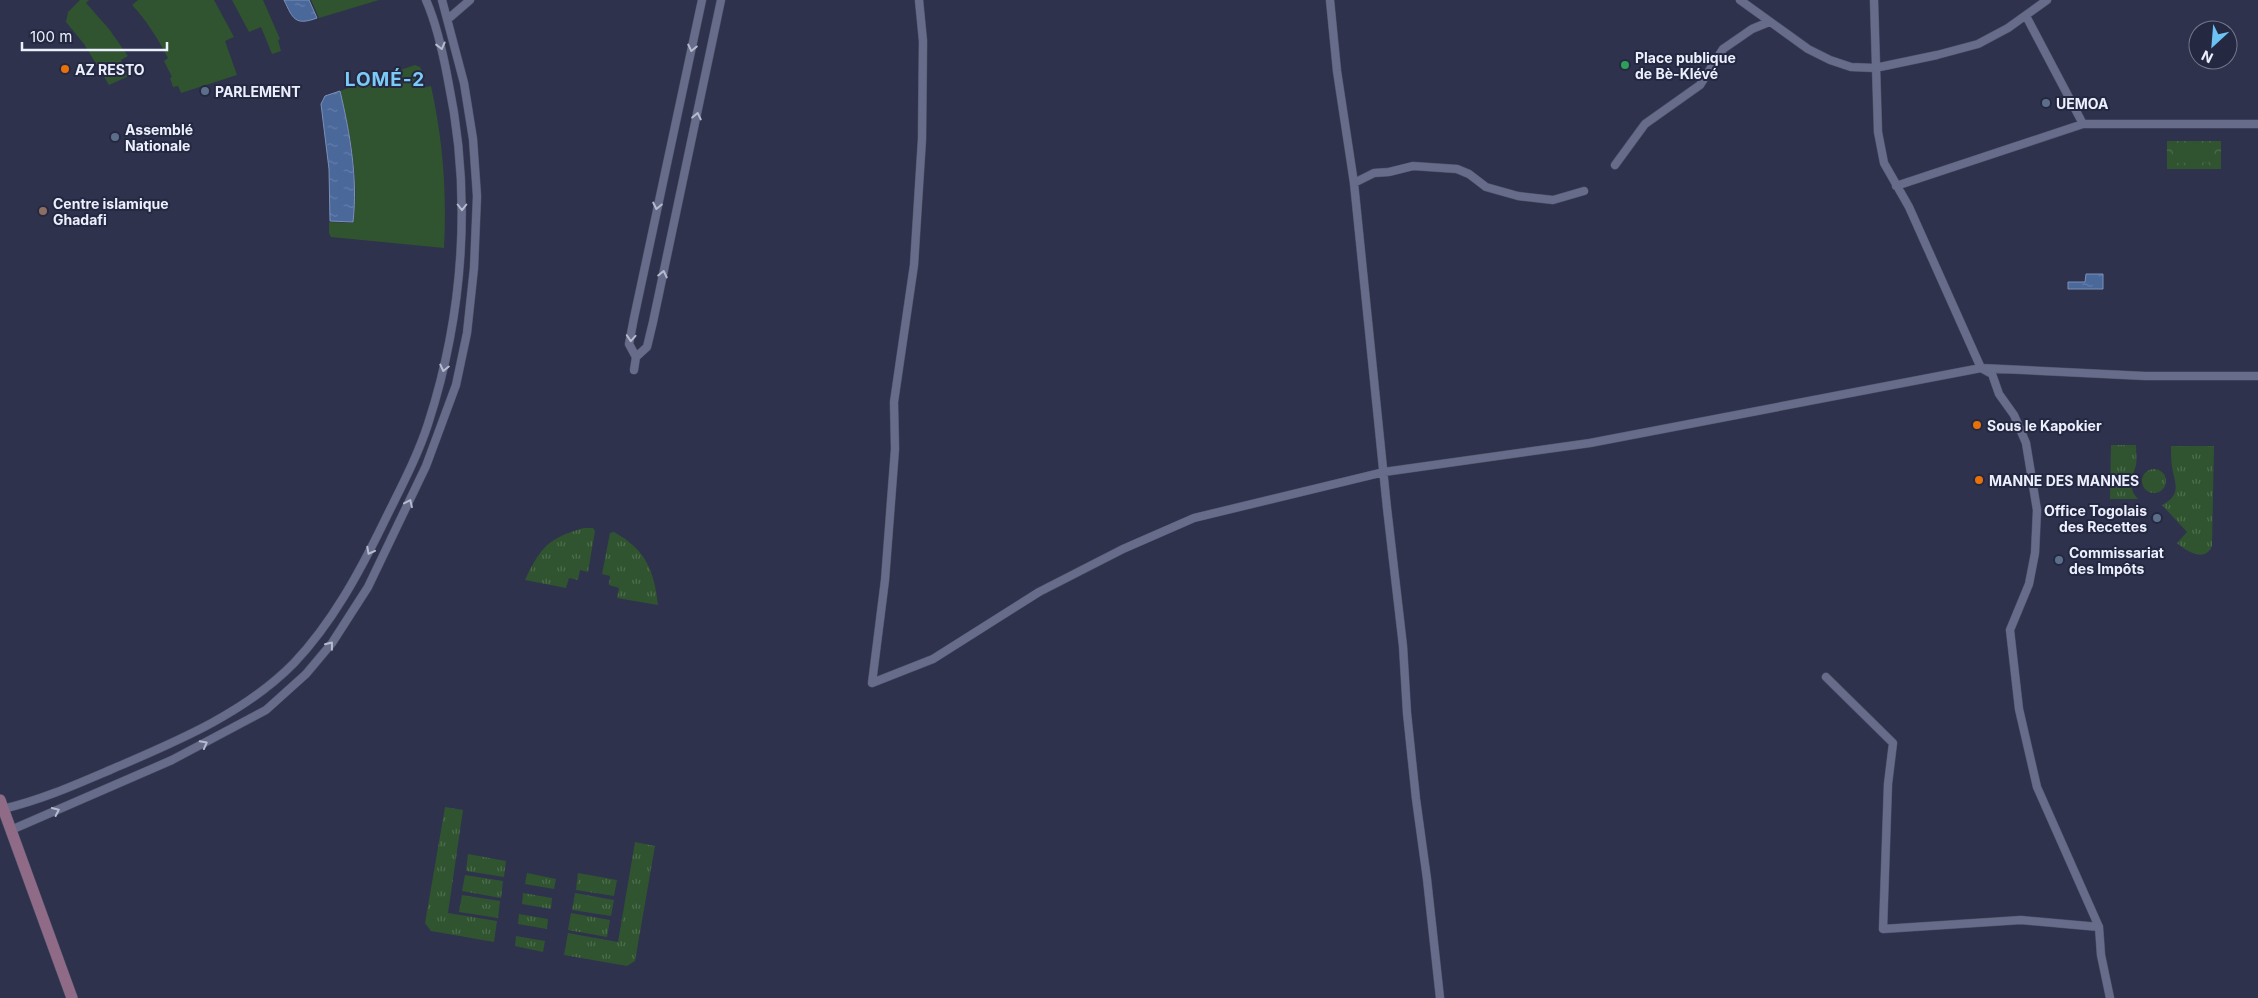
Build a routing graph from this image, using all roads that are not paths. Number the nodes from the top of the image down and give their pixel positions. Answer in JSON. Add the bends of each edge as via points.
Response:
{"nodes":[{"id":1,"x":426,"y":0,"type":"edge"},
{"id":2,"x":442,"y":0,"type":"edge"},
{"id":3,"x":470,"y":0,"type":"edge"},
{"id":4,"x":702,"y":0,"type":"edge"},
{"id":5,"x":721,"y":0,"type":"edge"},
{"id":6,"x":919,"y":0,"type":"edge"},
{"id":7,"x":1330,"y":0,"type":"edge"},
{"id":8,"x":1740,"y":0,"type":"edge"},
{"id":9,"x":1874,"y":0,"type":"edge"},
{"id":10,"x":2047,"y":0,"type":"edge"},
{"id":11,"x":2026,"y":16,"type":"junction"},
{"id":12,"x":448,"y":19,"type":"junction"},
{"id":13,"x":1769,"y":22,"type":"junction"},
{"id":14,"x":1875,"y":68,"type":"junction"},
{"id":15,"x":2083,"y":124,"type":"junction"},
{"id":16,"x":2258,"y":124,"type":"edge"},
{"id":17,"x":1615,"y":165,"type":"dead end"},
{"id":18,"x":1354,"y":183,"type":"junction"},
{"id":19,"x":1896,"y":186,"type":"junction"},
{"id":20,"x":1584,"y":191,"type":"dead end"},
{"id":21,"x":636,"y":357,"type":"junction"},
{"id":22,"x":1981,"y":368,"type":"junction"},
{"id":23,"x":634,"y":370,"type":"dead end"},
{"id":24,"x":2258,"y":376,"type":"edge"},
{"id":25,"x":1384,"y":472,"type":"junction"},
{"id":26,"x":1826,"y":677,"type":"dead end"},
{"id":27,"x":2,"y":805,"type":"edge"},
{"id":28,"x":11,"y":830,"type":"junction"},
{"id":29,"x":2099,"y":927,"type":"junction"},
{"id":30,"x":72,"y":998,"type":"edge"},
{"id":31,"x":1440,"y":998,"type":"edge"},
{"id":32,"x":2110,"y":998,"type":"edge"}],
"edges":[{"from":1,"to":27,"type":"street","one_way":true,"via":[[442,51],[458,132],[462,208],[454,317],[427,428],[372,547],[320,634],[266,687],[217,720],[165,747],[55,794]]},
{"from":2,"to":12,"type":"street"},
{"from":3,"to":12,"type":"street"},
{"from":4,"to":21,"type":"street","one_way":true,"via":[[629,344]]},
{"from":21,"to":5,"type":"street","one_way":true,"via":[[647,346],[651,330]]},
{"from":6,"to":25,"type":"street","via":[[924,41],[914,265],[894,402],[895,449],[886,580],[872,683],[933,659],[1039,592],[1123,549],[1194,518]]},
{"from":7,"to":18,"type":"street"},
{"from":8,"to":13,"type":"street"},
{"from":9,"to":14,"type":"street"},
{"from":10,"to":11,"type":"street"},
{"from":11,"to":14,"type":"street","via":[[1978,44]]},
{"from":11,"to":15,"type":"street"},
{"from":28,"to":12,"type":"street","one_way":true,"via":[[172,760],[266,710],[306,674],[332,643],[368,587],[426,466],[456,385],[467,333],[477,196],[473,139],[464,83]]},
{"from":13,"to":14,"type":"street","via":[[1830,60]]},
{"from":13,"to":17,"type":"street","via":[[1752,29],[1723,49],[1700,85],[1645,124]]},
{"from":14,"to":19,"type":"street","via":[[1882,155]]},
{"from":15,"to":16,"type":"street"},
{"from":15,"to":19,"type":"street"},
{"from":18,"to":20,"type":"street","via":[[1374,173],[1413,166],[1457,169],[1486,187],[1518,196],[1553,200]]},
{"from":18,"to":25,"type":"street"},
{"from":19,"to":22,"type":"street","via":[[1909,207]]},
{"from":21,"to":23,"type":"street"},
{"from":22,"to":24,"type":"street","via":[[2145,376]]},
{"from":22,"to":25,"type":"street","via":[[1590,443]]},
{"from":22,"to":29,"type":"street","via":[[1992,374],[1999,394],[2014,415],[2026,443],[2038,510],[2029,584],[2010,630],[2019,709],[2037,787]]},
{"from":25,"to":31,"type":"street","via":[[1416,799]]},
{"from":26,"to":29,"type":"street","via":[[1894,743],[1888,784],[1884,929],[2021,920]]},
{"from":27,"to":28,"type":"main road"},
{"from":28,"to":30,"type":"main road"},
{"from":29,"to":32,"type":"street"}]}
